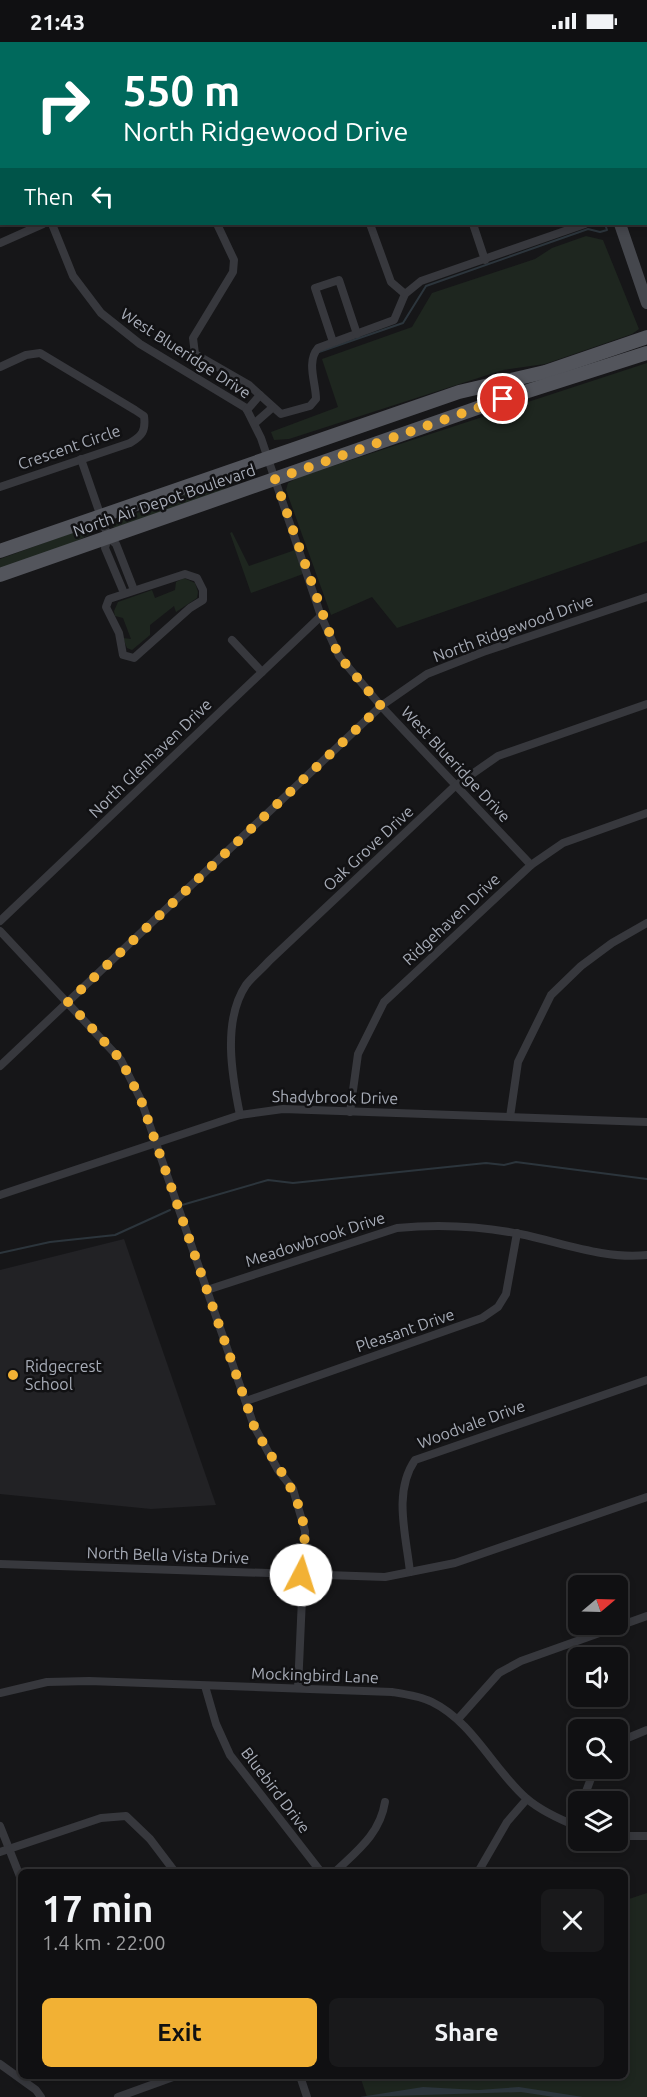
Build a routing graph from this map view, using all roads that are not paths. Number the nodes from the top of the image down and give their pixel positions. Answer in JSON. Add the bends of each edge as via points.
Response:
{"nodes":[{"id":1,"x":41,"y":225,"type":"edge"},
{"id":2,"x":52,"y":225,"type":"edge"},
{"id":3,"x":217,"y":225,"type":"edge"},
{"id":4,"x":370,"y":225,"type":"edge"},
{"id":5,"x":473,"y":225,"type":"edge"},
{"id":6,"x":575,"y":225,"type":"edge"},
{"id":7,"x":620,"y":225,"type":"edge"},
{"id":8,"x":0,"y":243,"type":"edge"},
{"id":9,"x":485,"y":260,"type":"junction"},
{"id":10,"x":405,"y":294,"type":"junction"},
{"id":11,"x":647,"y":303,"type":"edge"},
{"id":12,"x":357,"y":334,"type":"junction"},
{"id":13,"x":647,"y":337,"type":"edge"},
{"id":14,"x":333,"y":342,"type":"junction"},
{"id":15,"x":647,"y":353,"type":"edge"},
{"id":16,"x":0,"y":368,"type":"edge"},
{"id":17,"x":459,"y":392,"type":"junction"},
{"id":18,"x":260,"y":395,"type":"junction"},
{"id":19,"x":272,"y":408,"type":"junction"},
{"id":20,"x":247,"y":410,"type":"junction"},
{"id":21,"x":466,"y":412,"type":"junction"},
{"id":22,"x":255,"y":423,"type":"junction"},
{"id":23,"x":268,"y":458,"type":"junction"},
{"id":24,"x":81,"y":459,"type":"junction"},
{"id":25,"x":221,"y":474,"type":"junction"},
{"id":26,"x":275,"y":479,"type":"junction"},
{"id":27,"x":0,"y":487,"type":"edge"},
{"id":28,"x":250,"y":488,"type":"junction"},
{"id":29,"x":100,"y":516,"type":"junction"},
{"id":30,"x":108,"y":537,"type":"junction"},
{"id":31,"x":0,"y":551,"type":"edge"},
{"id":32,"x":0,"y":574,"type":"edge"},
{"id":33,"x":134,"y":590,"type":"junction"},
{"id":34,"x":124,"y":594,"type":"junction"},
{"id":35,"x":647,"y":597,"type":"edge"},
{"id":36,"x":321,"y":616,"type":"junction"},
{"id":37,"x":232,"y":640,"type":"dead end"},
{"id":38,"x":262,"y":672,"type":"junction"},
{"id":39,"x":647,"y":705,"type":"edge"},
{"id":40,"x":381,"y":706,"type":"junction"},
{"id":41,"x":455,"y":786,"type":"junction"},
{"id":42,"x":647,"y":813,"type":"edge"},
{"id":43,"x":531,"y":864,"type":"junction"},
{"id":44,"x":0,"y":921,"type":"edge"},
{"id":45,"x":647,"y":923,"type":"edge"},
{"id":46,"x":0,"y":931,"type":"edge"},
{"id":47,"x":68,"y":1002,"type":"junction"},
{"id":48,"x":0,"y":1066,"type":"edge"},
{"id":49,"x":350,"y":1112,"type":"junction"},
{"id":50,"x":240,"y":1115,"type":"junction"},
{"id":51,"x":510,"y":1117,"type":"junction"},
{"id":52,"x":647,"y":1122,"type":"edge"},
{"id":53,"x":155,"y":1142,"type":"junction"},
{"id":54,"x":0,"y":1195,"type":"edge"},
{"id":55,"x":518,"y":1233,"type":"junction"},
{"id":56,"x":647,"y":1255,"type":"edge"},
{"id":57,"x":207,"y":1290,"type":"junction"},
{"id":58,"x":647,"y":1380,"type":"edge"},
{"id":59,"x":246,"y":1401,"type":"junction"},
{"id":60,"x":647,"y":1497,"type":"edge"},
{"id":61,"x":0,"y":1564,"type":"edge"},
{"id":62,"x":410,"y":1572,"type":"junction"},
{"id":63,"x":301,"y":1575,"type":"junction"},
{"id":64,"x":647,"y":1616,"type":"edge"},
{"id":65,"x":205,"y":1686,"type":"junction"},
{"id":66,"x":298,"y":1688,"type":"junction"},
{"id":67,"x":0,"y":1693,"type":"edge"},
{"id":68,"x":458,"y":1719,"type":"junction"},
{"id":69,"x":647,"y":1730,"type":"edge"},
{"id":70,"x":628,"y":1738,"type":"edge"},
{"id":71,"x":526,"y":1798,"type":"junction"},
{"id":72,"x":385,"y":1802,"type":"dead end"},
{"id":73,"x":568,"y":1822,"type":"edge"},
{"id":74,"x":0,"y":1826,"type":"edge"},
{"id":75,"x":628,"y":1836,"type":"edge"},
{"id":76,"x":647,"y":1836,"type":"edge"},
{"id":77,"x":4,"y":1851,"type":"edge"},
{"id":78,"x":173,"y":1869,"type":"edge"},
{"id":79,"x":319,"y":1869,"type":"edge"},
{"id":80,"x":338,"y":1869,"type":"edge"},
{"id":81,"x":480,"y":1869,"type":"edge"},
{"id":82,"x":18,"y":1874,"type":"edge"},
{"id":83,"x":0,"y":2064,"type":"edge"},
{"id":84,"x":18,"y":2077,"type":"edge"},
{"id":85,"x":21,"y":2079,"type":"edge"},
{"id":86,"x":301,"y":2079,"type":"edge"},
{"id":87,"x":150,"y":2080,"type":"edge"},
{"id":88,"x":41,"y":2097,"type":"edge"},
{"id":89,"x":118,"y":2097,"type":"edge"},
{"id":90,"x":307,"y":2097,"type":"edge"}],
"edges":[{"from":1,"to":8,"type":"street"},
{"from":2,"to":20,"type":"street","name":"West Blueridge Drive","via":[[73,276],[101,313],[140,344]]},
{"from":3,"to":18,"type":"street","via":[[234,260],[233,272],[193,338],[192,349]]},
{"from":4,"to":10,"type":"street","via":[[391,282]]},
{"from":5,"to":9,"type":"street"},
{"from":6,"to":9,"type":"street"},
{"from":7,"to":11,"type":"main road"},
{"from":9,"to":10,"type":"street","via":[[421,282]]},
{"from":10,"to":12,"type":"street","via":[[394,320]]},
{"from":12,"to":14,"type":"street"},
{"from":12,"to":14,"type":"street","via":[[339,280],[315,288]]},
{"from":13,"to":17,"type":"main road","name":"North Air Depot Boulevard","via":[[545,372]]},
{"from":14,"to":19,"type":"street","via":[[314,353],[316,399],[310,406],[280,414]]},
{"from":15,"to":21,"type":"main road","name":"North Air Depot Boulevard"},
{"from":16,"to":24,"type":"street","name":"Crescent Circle","via":[[40,352],[144,416],[146,427],[141,436]]},
{"from":17,"to":21,"type":"main road"},
{"from":17,"to":23,"type":"main road","name":"North Air Depot Boulevard"},
{"from":18,"to":19,"type":"street"},
{"from":18,"to":20,"type":"street"},
{"from":19,"to":22,"type":"street"},
{"from":20,"to":22,"type":"street","name":"West Blueridge Drive"},
{"from":21,"to":26,"type":"main road","name":"North Air Depot Boulevard"},
{"from":22,"to":23,"type":"street","name":"West Blueridge Drive"},
{"from":23,"to":25,"type":"main road","name":"North Air Depot Boulevard"},
{"from":23,"to":26,"type":"street","name":"West Blueridge Drive"},
{"from":24,"to":27,"type":"street","name":"Crescent Circle"},
{"from":24,"to":29,"type":"street"},
{"from":25,"to":28,"type":"main road"},
{"from":25,"to":29,"type":"main road","name":"North Air Depot Boulevard"},
{"from":26,"to":28,"type":"main road","name":"North Air Depot Boulevard"},
{"from":26,"to":36,"type":"street","name":"West Blueridge Drive"},
{"from":28,"to":30,"type":"main road","name":"North Air Depot Boulevard"},
{"from":29,"to":30,"type":"street"},
{"from":29,"to":31,"type":"main road","name":"North Air Depot Boulevard"},
{"from":30,"to":32,"type":"main road","name":"North Air Depot Boulevard"},
{"from":30,"to":33,"type":"street","via":[[116,544]]},
{"from":30,"to":34,"type":"street","via":[[105,548]]},
{"from":33,"to":34,"type":"street"},
{"from":33,"to":34,"type":"street","via":[[184,574],[197,578],[204,596],[140,654],[128,658],[123,655],[119,633],[106,607],[109,599]]},
{"from":35,"to":40,"type":"street","name":"North Ridgewood Drive","via":[[427,674]]},
{"from":36,"to":38,"type":"street","name":"North Glenhaven Drive"},
{"from":36,"to":40,"type":"street","name":"West Blueridge Drive","via":[[339,656]]},
{"from":37,"to":38,"type":"street"},
{"from":38,"to":44,"type":"street","name":"North Glenhaven Drive"},
{"from":39,"to":41,"type":"street","name":"Oak Grove Drive","via":[[498,756]]},
{"from":40,"to":41,"type":"street","name":"West Blueridge Drive"},
{"from":40,"to":47,"type":"street","name":"North Ridgewood Drive"},
{"from":41,"to":43,"type":"street","name":"West Blueridge Drive"},
{"from":41,"to":50,"type":"street","name":"Oak Grove Drive","via":[[246,985],[233,1022],[234,1085]]},
{"from":42,"to":43,"type":"street","name":"Ridgehaven Drive","via":[[562,843]]},
{"from":43,"to":49,"type":"street","name":"Ridgehaven Drive","via":[[384,1002],[358,1054]]},
{"from":45,"to":51,"type":"street","via":[[580,966],[551,995],[518,1062]]},
{"from":46,"to":47,"type":"street"},
{"from":47,"to":48,"type":"street","name":"North Ridgewood Drive"},
{"from":47,"to":53,"type":"street","via":[[121,1060],[141,1100]]},
{"from":49,"to":50,"type":"street","name":"Shadybrook Drive","via":[[282,1109]]},
{"from":49,"to":51,"type":"street","name":"Shadybrook Drive"},
{"from":50,"to":53,"type":"street","name":"Shadybrook Drive"},
{"from":51,"to":52,"type":"street","name":"Shadybrook Drive"},
{"from":53,"to":54,"type":"street","name":"Shadybrook Drive"},
{"from":53,"to":57,"type":"street"},
{"from":55,"to":56,"type":"street","name":"Meadowbrook Drive","via":[[601,1252]]},
{"from":55,"to":57,"type":"street","name":"Meadowbrook Drive","via":[[423,1226],[397,1228]]},
{"from":55,"to":59,"type":"street","name":"Pleasant Drive","via":[[506,1294],[498,1307],[482,1318]]},
{"from":57,"to":59,"type":"street"},
{"from":58,"to":62,"type":"street","name":"Woodvale Drive","via":[[415,1461],[405,1474],[402,1489]]},
{"from":59,"to":63,"type":"street","via":[[264,1447],[293,1489],[301,1512],[305,1532]]},
{"from":60,"to":62,"type":"street","name":"North Bella Vista Drive","via":[[455,1563]]},
{"from":61,"to":63,"type":"street","name":"North Bella Vista Drive"},
{"from":62,"to":63,"type":"street","name":"North Bella Vista Drive","via":[[385,1577]]},
{"from":63,"to":66,"type":"street"},
{"from":64,"to":68,"type":"street","via":[[521,1661],[499,1674]]},
{"from":65,"to":66,"type":"street","name":"Mockingbird Lane"},
{"from":65,"to":67,"type":"street","name":"Mockingbird Lane","via":[[47,1682]]},
{"from":65,"to":79,"type":"street","name":"Bluebird Drive","via":[[230,1755]]},
{"from":66,"to":68,"type":"street","name":"Mockingbird Lane","via":[[414,1696],[432,1702]]},
{"from":68,"to":71,"type":"street","name":"Mockingbird Lane"},
{"from":69,"to":70,"type":"street"},
{"from":71,"to":73,"type":"street","name":"Mockingbird Lane"},
{"from":71,"to":81,"type":"street"},
{"from":72,"to":80,"type":"street","via":[[374,1835]]},
{"from":74,"to":77,"type":"street"},
{"from":75,"to":76,"type":"street"},
{"from":77,"to":78,"type":"street","via":[[101,1818],[126,1816]]},
{"from":77,"to":82,"type":"street"},
{"from":83,"to":84,"type":"street"},
{"from":85,"to":88,"type":"street"},
{"from":86,"to":90,"type":"street"},
{"from":87,"to":89,"type":"street"}]}
